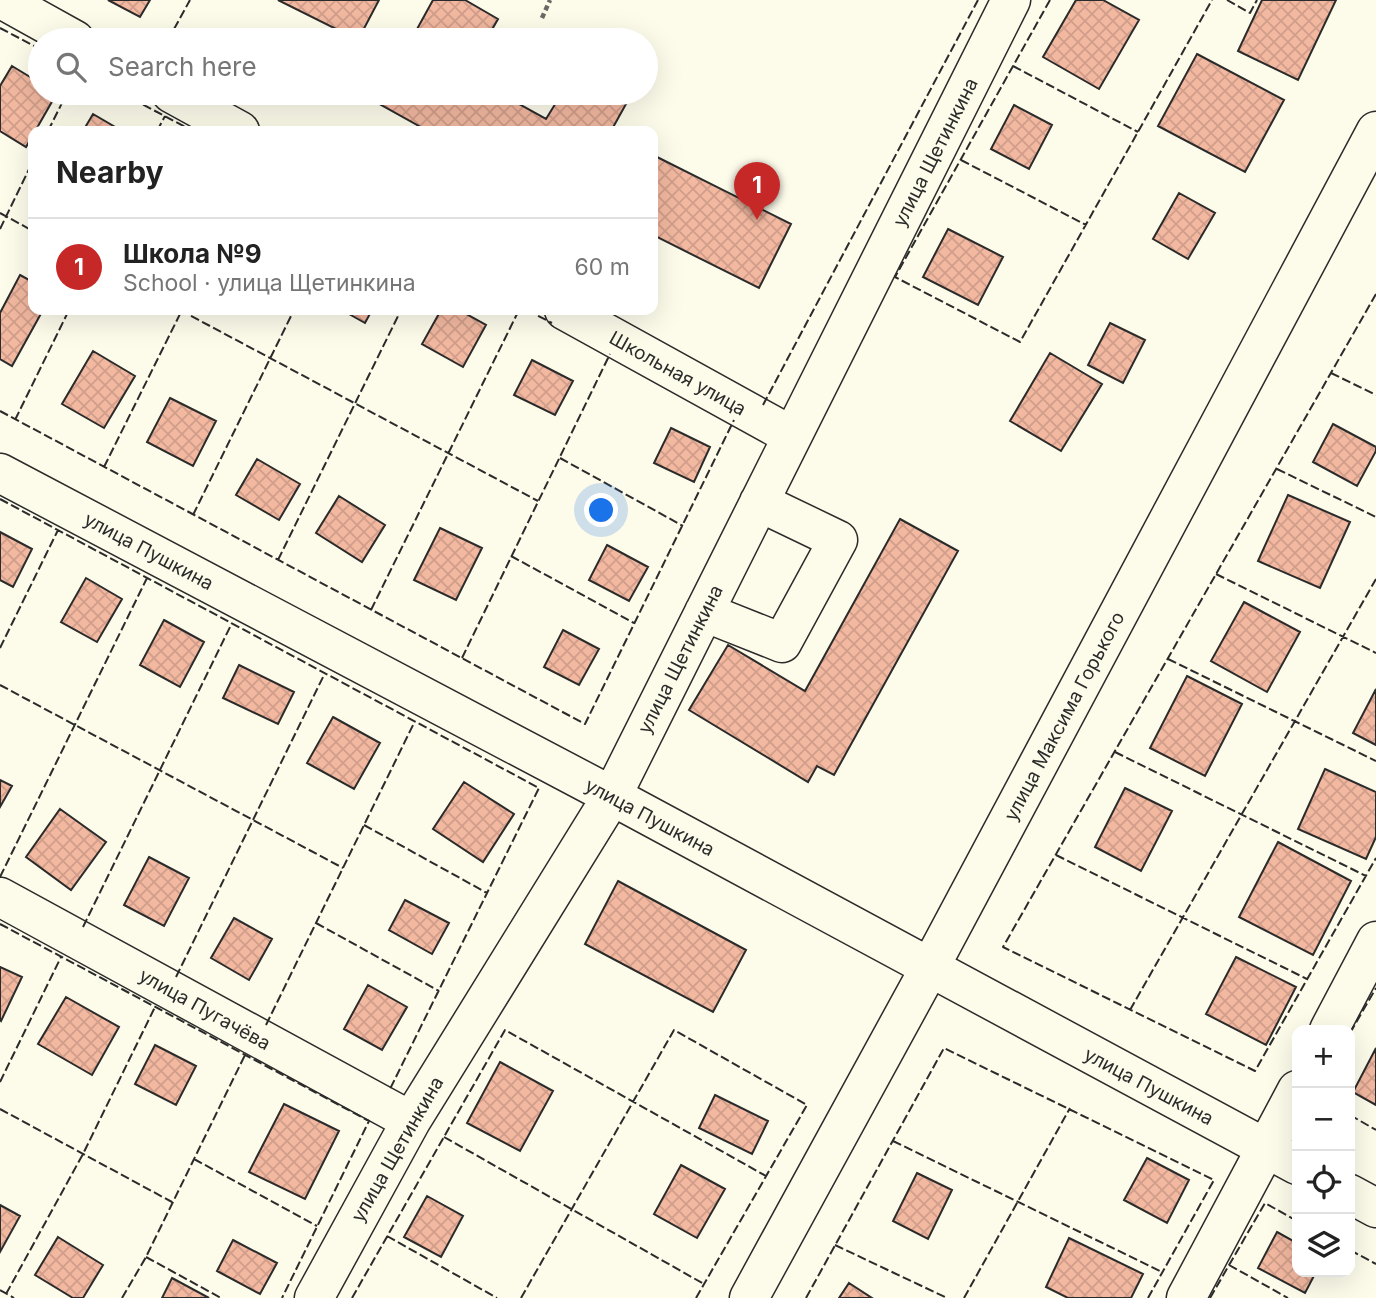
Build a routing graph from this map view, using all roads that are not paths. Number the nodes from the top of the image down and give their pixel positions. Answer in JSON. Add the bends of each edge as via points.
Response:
{"nodes":[{"id":1,"x":3,"y":0,"type":"edge"},
{"id":2,"x":1012,"y":0,"type":"edge"},
{"id":3,"x":53,"y":28,"type":"edge"},
{"id":4,"x":192,"y":105,"type":"edge"},
{"id":5,"x":231,"y":126,"type":"edge"},
{"id":6,"x":1376,"y":131,"type":"edge"},
{"id":7,"x":573,"y":315,"type":"edge"},
{"id":8,"x":792,"y":436,"type":"junction"},
{"id":9,"x":0,"y":472,"type":"edge"},
{"id":10,"x":760,"y":502,"type":"junction"},
{"id":11,"x":704,"y":611,"type":"junction"},
{"id":12,"x":611,"y":796,"type":"junction"},
{"id":13,"x":0,"y":897,"type":"edge"},
{"id":14,"x":1376,"y":941,"type":"edge"},
{"id":15,"x":929,"y":969,"type":"junction"},
{"id":16,"x":1332,"y":1025,"type":"edge"},
{"id":17,"x":1292,"y":1112,"type":"edge"},
{"id":18,"x":411,"y":1121,"type":"junction"},
{"id":19,"x":1282,"y":1157,"type":"edge"},
{"id":20,"x":1355,"y":1197,"type":"edge"},
{"id":21,"x":1376,"y":1208,"type":"edge"},
{"id":22,"x":314,"y":1298,"type":"edge"},
{"id":23,"x":749,"y":1298,"type":"edge"},
{"id":24,"x":1186,"y":1298,"type":"edge"}],
"edges":[{"from":1,"to":3,"type":"street"},
{"from":2,"to":8,"type":"street","name":"улица Щетинкина"},
{"from":4,"to":5,"type":"street"},
{"from":6,"to":15,"type":"street","name":"улица Максима Горького"},
{"from":7,"to":8,"type":"street","name":"Школьная улица"},
{"from":8,"to":10,"type":"street","name":"улица Щетинкина"},
{"from":9,"to":12,"type":"street","name":"улица Пушкина"},
{"from":10,"to":11,"type":"street","name":"улица Щетинкина"},
{"from":10,"to":11,"type":"street","via":[[838,540],[782,643]]},
{"from":11,"to":12,"type":"street","name":"улица Щетинкина"},
{"from":12,"to":15,"type":"street","name":"улица Пушкина"},
{"from":12,"to":18,"type":"street","name":"улица Щетинкина"},
{"from":13,"to":18,"type":"street","name":"улица Пугачёва"},
{"from":14,"to":16,"type":"street"},
{"from":15,"to":19,"type":"street","name":"улица Пушкина"},
{"from":15,"to":23,"type":"street","name":"улица Максима Горького"},
{"from":17,"to":19,"type":"street"},
{"from":18,"to":22,"type":"street","name":"улица Щетинкина"},
{"from":19,"to":24,"type":"street"},
{"from":20,"to":21,"type":"street"}]}
